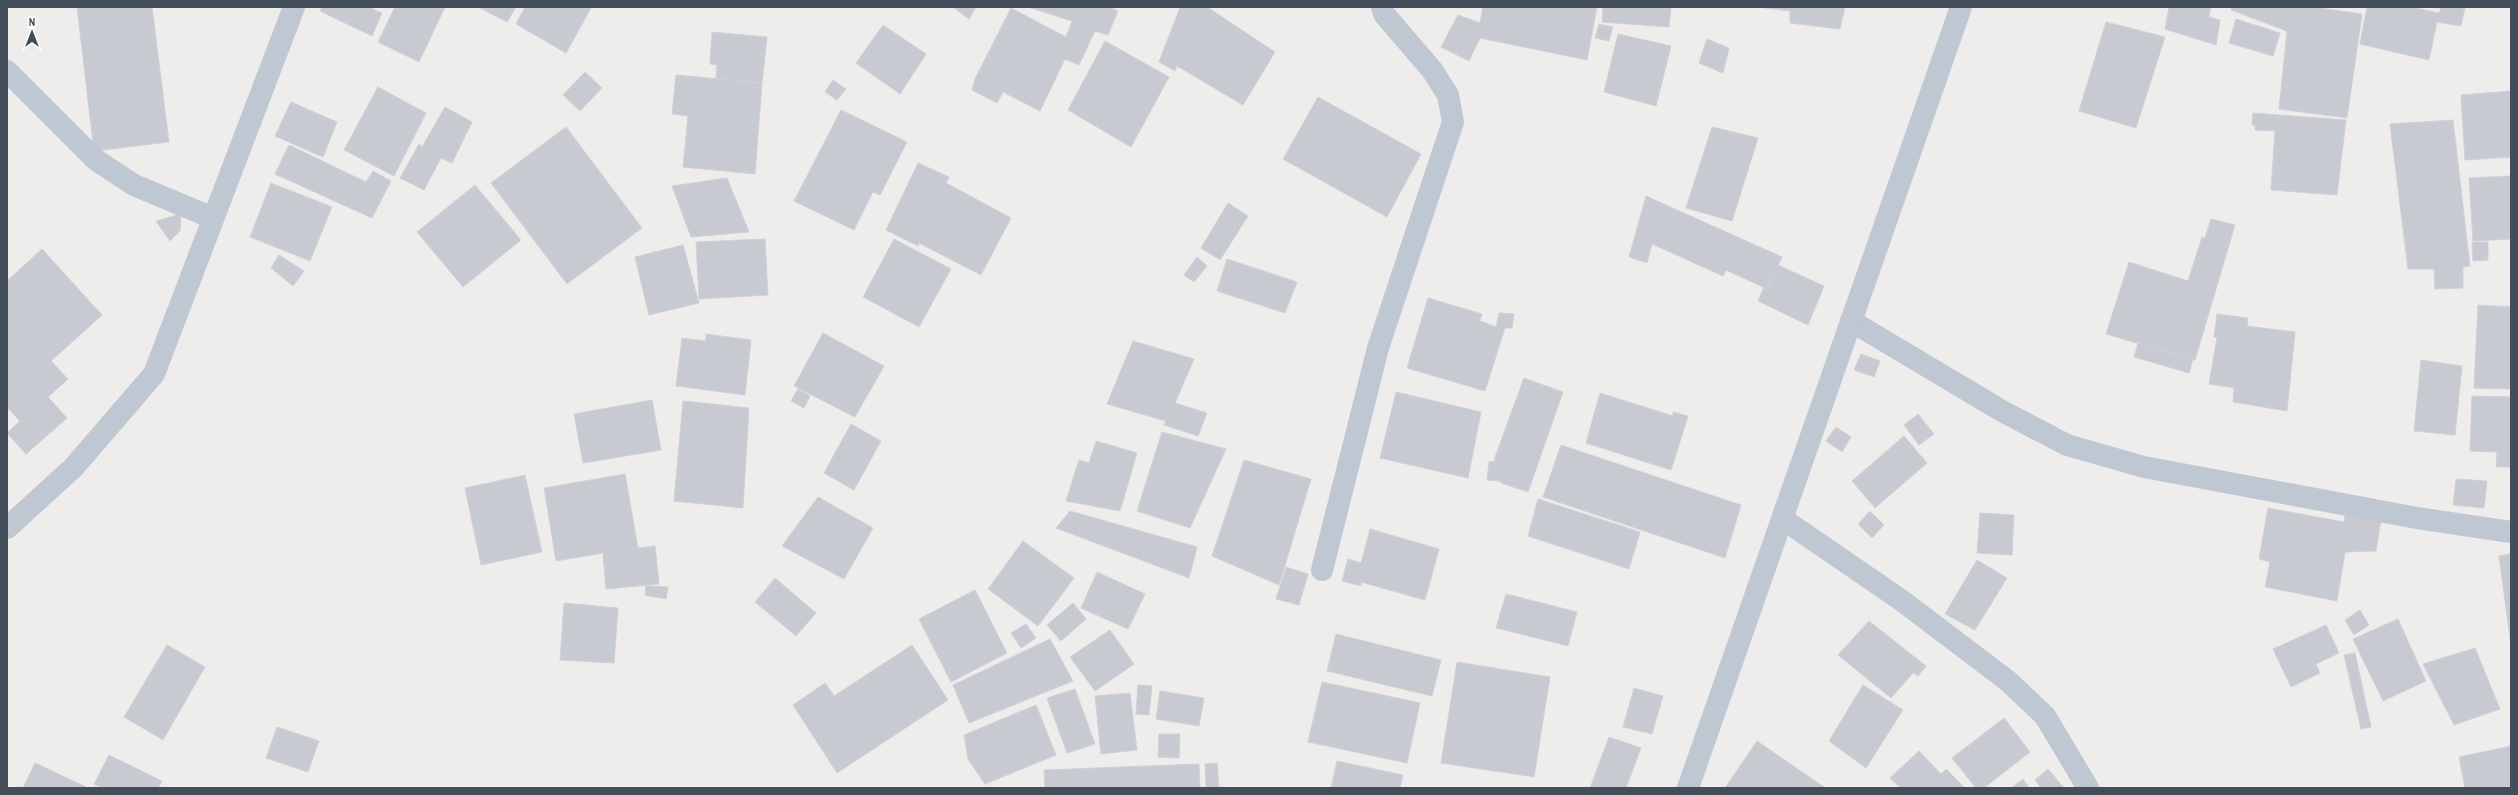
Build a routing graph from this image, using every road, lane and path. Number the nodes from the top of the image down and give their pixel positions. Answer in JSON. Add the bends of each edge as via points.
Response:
{"nodes":[{"id":1,"x":294,"y":7,"type":"edge"},
{"id":2,"x":1382,"y":7,"type":"edge"},
{"id":3,"x":1961,"y":7,"type":"edge"},
{"id":4,"x":7,"y":71,"type":"edge"},
{"id":5,"x":214,"y":218,"type":"junction"},
{"id":6,"x":1852,"y":321,"type":"junction"},
{"id":7,"x":1783,"y":519,"type":"junction"},
{"id":8,"x":7,"y":528,"type":"edge"},
{"id":9,"x":2511,"y":532,"type":"edge"},
{"id":10,"x":1322,"y":570,"type":"dead end"},
{"id":11,"x":1688,"y":788,"type":"edge"},
{"id":12,"x":2088,"y":788,"type":"edge"}],
"edges":[{"from":1,"to":5,"type":"street"},
{"from":2,"to":10,"type":"street","via":[[1384,14],[1432,70],[1448,95],[1453,122],[1378,348]]},
{"from":3,"to":6,"type":"street"},
{"from":4,"to":5,"type":"street","via":[[96,160],[134,185]]},
{"from":5,"to":8,"type":"street","via":[[154,374],[73,468]]},
{"from":6,"to":7,"type":"street"},
{"from":6,"to":9,"type":"street","via":[[2002,411],[2067,445],[2144,467],[2417,518]]},
{"from":7,"to":11,"type":"street"},
{"from":7,"to":12,"type":"street","via":[[1901,600],[2008,681],[2045,716]]}]}
